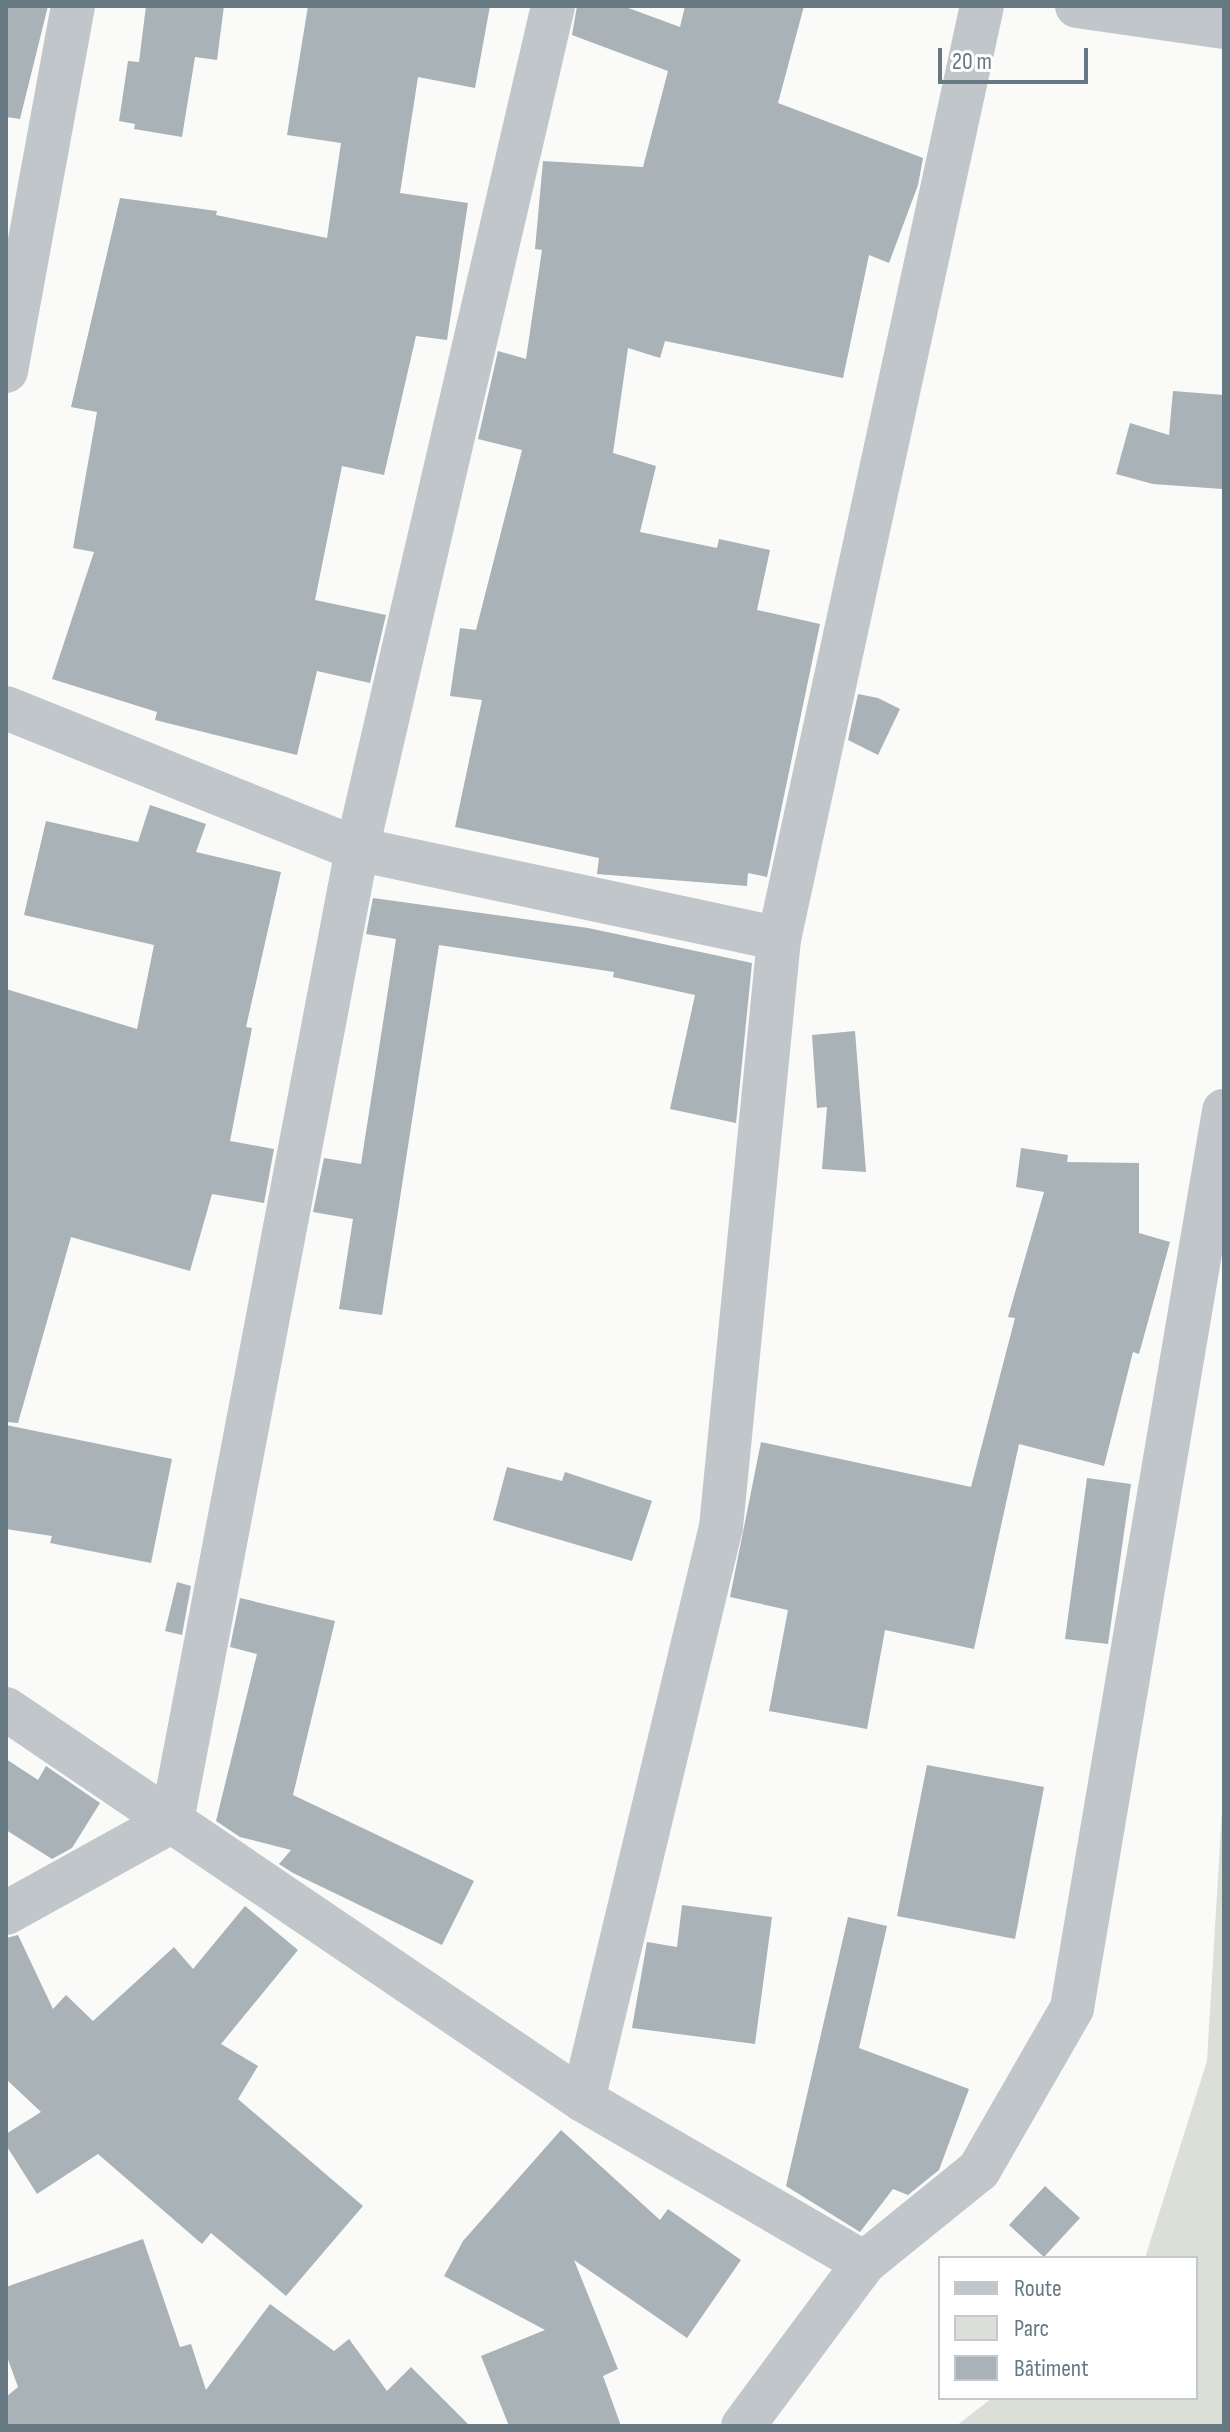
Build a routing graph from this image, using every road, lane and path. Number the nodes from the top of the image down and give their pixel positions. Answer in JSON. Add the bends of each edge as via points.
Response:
{"nodes":[{"id":1,"x":73,"y":6,"type":"edge"},
{"id":2,"x":553,"y":6,"type":"edge"},
{"id":3,"x":982,"y":6,"type":"edge"},
{"id":4,"x":1077,"y":6,"type":"edge"},
{"id":5,"x":1224,"y":27,"type":"edge"},
{"id":6,"x":6,"y":371,"type":"edge"},
{"id":7,"x":6,"y":708,"type":"edge"},
{"id":8,"x":357,"y":849,"type":"junction"},
{"id":9,"x":779,"y":939,"type":"junction"},
{"id":10,"x":1224,"y":1111,"type":"edge"},
{"id":11,"x":6,"y":1709,"type":"edge"},
{"id":12,"x":172,"y":1821,"type":"junction"},
{"id":13,"x":6,"y":1913,"type":"edge"},
{"id":14,"x":583,"y":2100,"type":"junction"},
{"id":15,"x":864,"y":2263,"type":"junction"},
{"id":16,"x":743,"y":2426,"type":"edge"}],
"edges":[{"from":1,"to":6,"type":"street"},
{"from":2,"to":8,"type":"street"},
{"from":3,"to":9,"type":"street"},
{"from":4,"to":5,"type":"street"},
{"from":7,"to":8,"type":"street"},
{"from":8,"to":9,"type":"street"},
{"from":8,"to":12,"type":"street"},
{"from":9,"to":14,"type":"street","via":[[721,1527]]},
{"from":10,"to":15,"type":"street","via":[[1072,2008],[979,2170]]},
{"from":11,"to":12,"type":"street"},
{"from":12,"to":13,"type":"street"},
{"from":12,"to":14,"type":"street"},
{"from":14,"to":15,"type":"street"},
{"from":15,"to":16,"type":"street"}]}
